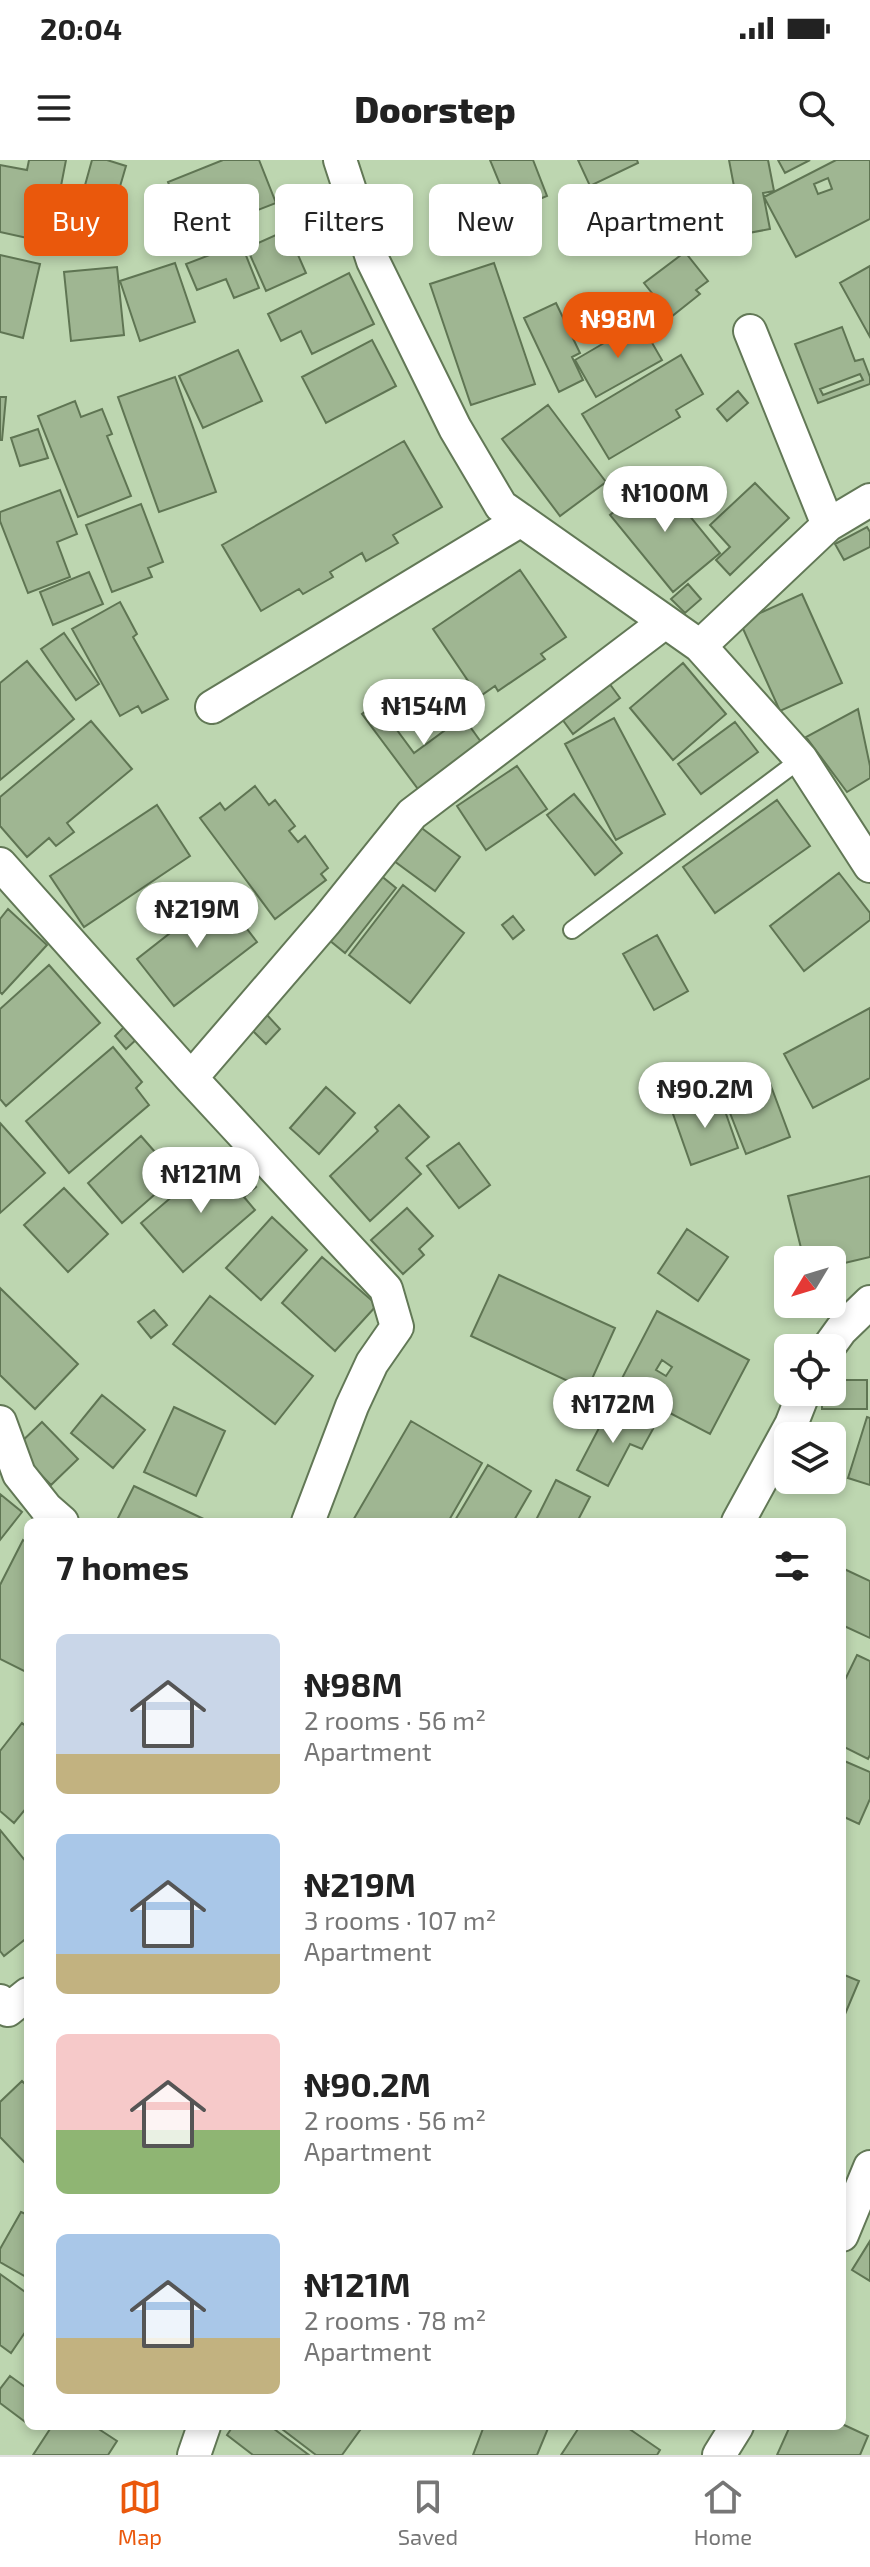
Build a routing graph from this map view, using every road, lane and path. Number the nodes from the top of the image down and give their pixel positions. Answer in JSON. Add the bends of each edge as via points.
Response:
{"nodes":[{"id":1,"x":340,"y":160,"type":"edge"},
{"id":2,"x":750,"y":331,"type":"dead end"},
{"id":3,"x":870,"y":500,"type":"edge"},
{"id":4,"x":521,"y":520,"type":"junction"},
{"id":5,"x":828,"y":525,"type":"junction"},
{"id":6,"x":665,"y":622,"type":"junction"},
{"id":7,"x":700,"y":646,"type":"junction"},
{"id":8,"x":212,"y":707,"type":"dead end"},
{"id":9,"x":801,"y":759,"type":"junction"},
{"id":10,"x":0,"y":864,"type":"edge"},
{"id":11,"x":870,"y":866,"type":"edge"},
{"id":12,"x":572,"y":930,"type":"dead end"},
{"id":13,"x":191,"y":1078,"type":"junction"},
{"id":14,"x":870,"y":1302,"type":"edge"},
{"id":15,"x":838,"y":1334,"type":"edge"},
{"id":16,"x":798,"y":1406,"type":"edge"},
{"id":17,"x":0,"y":1422,"type":"edge"},
{"id":18,"x":57,"y":1518,"type":"edge"},
{"id":19,"x":310,"y":1518,"type":"edge"},
{"id":20,"x":740,"y":1518,"type":"edge"},
{"id":21,"x":24,"y":1997,"type":"edge"},
{"id":22,"x":0,"y":2001,"type":"edge"},
{"id":23,"x":870,"y":2167,"type":"edge"},
{"id":24,"x":846,"y":2217,"type":"edge"},
{"id":25,"x":203,"y":2430,"type":"edge"},
{"id":26,"x":735,"y":2430,"type":"edge"},
{"id":27,"x":194,"y":2455,"type":"edge"},
{"id":28,"x":719,"y":2455,"type":"edge"}],
"edges":[{"from":1,"to":4,"type":"street","via":[[373,261],[405,329],[486,483],[501,506]]},
{"from":2,"to":5,"type":"street"},
{"from":3,"to":5,"type":"street"},
{"from":4,"to":6,"type":"street"},
{"from":4,"to":8,"type":"street"},
{"from":5,"to":7,"type":"street"},
{"from":6,"to":7,"type":"street"},
{"from":6,"to":13,"type":"street","via":[[412,814]]},
{"from":7,"to":9,"type":"street"},
{"from":9,"to":11,"type":"street"},
{"from":9,"to":12,"type":"lane"},
{"from":10,"to":13,"type":"street"},
{"from":13,"to":19,"type":"street","via":[[386,1289],[397,1327],[352,1406]]},
{"from":14,"to":15,"type":"street"},
{"from":16,"to":20,"type":"street"},
{"from":17,"to":18,"type":"street","via":[[19,1474]]},
{"from":21,"to":22,"type":"street","via":[[8,2010]]},
{"from":23,"to":24,"type":"street"},
{"from":25,"to":27,"type":"street"},
{"from":26,"to":28,"type":"street"}]}
